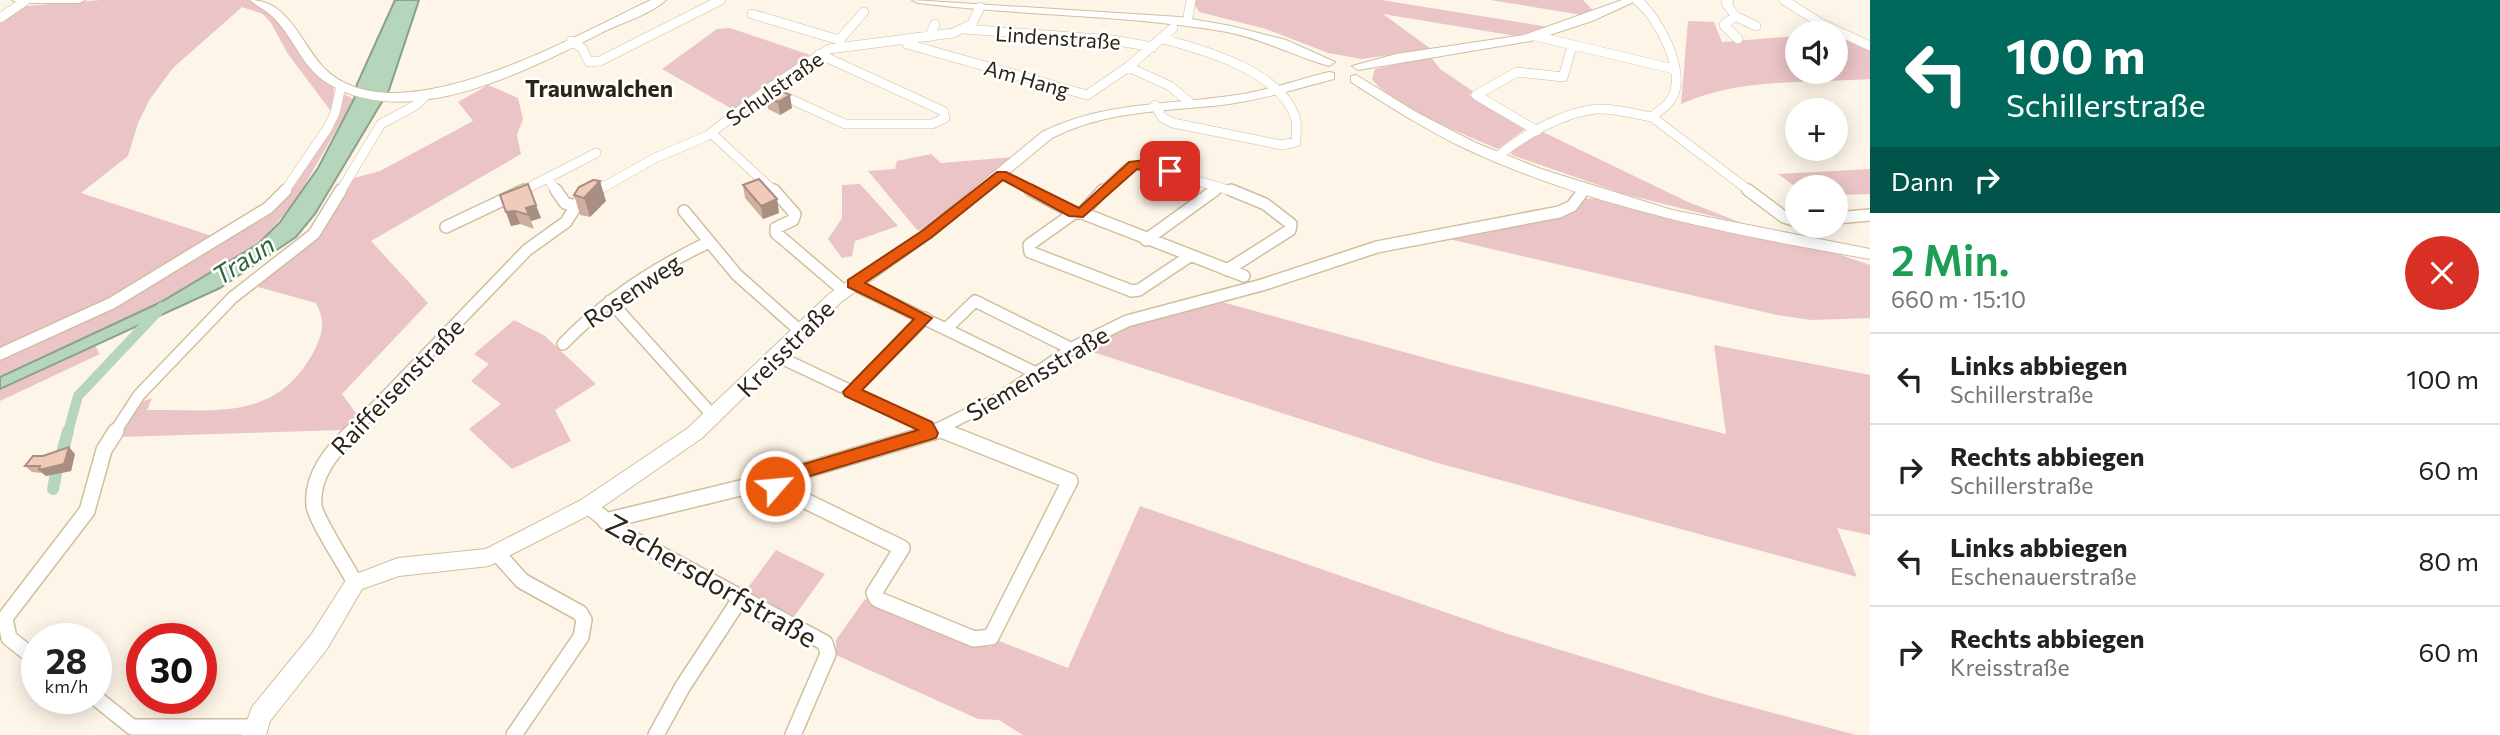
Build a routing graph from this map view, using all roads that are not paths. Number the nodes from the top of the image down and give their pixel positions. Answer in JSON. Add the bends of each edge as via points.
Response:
{"nodes":[{"id":1,"x":79,"y":0,"type":"edge"},
{"id":2,"x":256,"y":0,"type":"edge"},
{"id":3,"x":660,"y":0,"type":"edge"},
{"id":4,"x":721,"y":0,"type":"edge"},
{"id":5,"x":918,"y":0,"type":"edge"},
{"id":6,"x":1191,"y":0,"type":"edge"},
{"id":7,"x":1634,"y":0,"type":"edge"},
{"id":8,"x":1729,"y":0,"type":"edge"},
{"id":9,"x":1784,"y":0,"type":"edge"},
{"id":10,"x":22,"y":1,"type":"edge"},
{"id":11,"x":980,"y":7,"type":"junction"},
{"id":12,"x":864,"y":12,"type":"dead end"},
{"id":13,"x":752,"y":14,"type":"dead end"},
{"id":14,"x":1735,"y":16,"type":"junction"},
{"id":15,"x":1188,"y":17,"type":"junction"},
{"id":16,"x":0,"y":19,"type":"edge"},
{"id":17,"x":935,"y":24,"type":"dead end"},
{"id":18,"x":1756,"y":26,"type":"dead end"},
{"id":19,"x":1173,"y":28,"type":"dead end"},
{"id":20,"x":964,"y":29,"type":"junction"},
{"id":21,"x":1535,"y":36,"type":"junction"},
{"id":22,"x":929,"y":37,"type":"junction"},
{"id":23,"x":905,"y":39,"type":"junction"},
{"id":24,"x":1163,"y":39,"type":"junction"},
{"id":25,"x":1738,"y":39,"type":"dead end"},
{"id":26,"x":571,"y":41,"type":"junction"},
{"id":27,"x":840,"y":43,"type":"junction"},
{"id":28,"x":1870,"y":46,"type":"edge"},
{"id":29,"x":1153,"y":47,"type":"junction"},
{"id":30,"x":1572,"y":47,"type":"junction"},
{"id":31,"x":819,"y":54,"type":"junction"},
{"id":32,"x":1128,"y":67,"type":"junction"},
{"id":33,"x":1329,"y":69,"type":"junction"},
{"id":34,"x":1674,"y":69,"type":"junction"},
{"id":35,"x":1357,"y":73,"type":"junction"},
{"id":36,"x":346,"y":88,"type":"junction"},
{"id":37,"x":769,"y":88,"type":"junction"},
{"id":38,"x":1277,"y":91,"type":"junction"},
{"id":39,"x":425,"y":96,"type":"junction"},
{"id":40,"x":1189,"y":103,"type":"junction"},
{"id":41,"x":1154,"y":105,"type":"junction"},
{"id":42,"x":1652,"y":117,"type":"junction"},
{"id":43,"x":1537,"y":131,"type":"junction"},
{"id":44,"x":711,"y":133,"type":"junction"},
{"id":45,"x":596,"y":153,"type":"dead end"},
{"id":46,"x":1497,"y":156,"type":"junction"},
{"id":47,"x":1002,"y":175,"type":"junction"},
{"id":48,"x":549,"y":180,"type":"junction"},
{"id":49,"x":1219,"y":187,"type":"junction"},
{"id":50,"x":1585,"y":189,"type":"junction"},
{"id":51,"x":574,"y":206,"type":"junction"},
{"id":52,"x":684,"y":211,"type":"dead end"},
{"id":53,"x":1078,"y":213,"type":"junction"},
{"id":54,"x":1870,"y":215,"type":"edge"},
{"id":55,"x":1785,"y":217,"type":"edge"},
{"id":56,"x":1848,"y":217,"type":"edge"},
{"id":57,"x":446,"y":227,"type":"dead end"},
{"id":58,"x":1146,"y":240,"type":"junction"},
{"id":59,"x":707,"y":243,"type":"junction"},
{"id":60,"x":1870,"y":254,"type":"edge"},
{"id":61,"x":1190,"y":256,"type":"junction"},
{"id":62,"x":1227,"y":270,"type":"junction"},
{"id":63,"x":1244,"y":276,"type":"dead end"},
{"id":64,"x":849,"y":287,"type":"junction"},
{"id":65,"x":610,"y":301,"type":"junction"},
{"id":66,"x":925,"y":318,"type":"junction"},
{"id":67,"x":947,"y":328,"type":"junction"},
{"id":68,"x":799,"y":330,"type":"junction"},
{"id":69,"x":563,"y":344,"type":"dead end"},
{"id":70,"x":1072,"y":349,"type":"junction"},
{"id":71,"x":0,"y":354,"type":"edge"},
{"id":72,"x":775,"y":355,"type":"junction"},
{"id":73,"x":1036,"y":373,"type":"junction"},
{"id":74,"x":851,"y":392,"type":"junction"},
{"id":75,"x":714,"y":417,"type":"junction"},
{"id":76,"x":936,"y":431,"type":"junction"},
{"id":77,"x":773,"y":480,"type":"junction"},
{"id":78,"x":588,"y":506,"type":"junction"},
{"id":79,"x":605,"y":521,"type":"junction"},
{"id":80,"x":497,"y":553,"type":"junction"},
{"id":81,"x":355,"y":583,"type":"junction"},
{"id":82,"x":740,"y":599,"type":"junction"},
{"id":83,"x":21,"y":648,"type":"edge"},
{"id":84,"x":112,"y":714,"type":"edge"},
{"id":85,"x":128,"y":731,"type":"edge"},
{"id":86,"x":254,"y":731,"type":"edge"},
{"id":87,"x":514,"y":735,"type":"edge"},
{"id":88,"x":656,"y":735,"type":"edge"},
{"id":89,"x":793,"y":735,"type":"edge"}],
"edges":[{"from":1,"to":10,"type":"main road"},
{"from":2,"to":36,"type":"main road","via":[[281,15],[314,66]]},
{"from":3,"to":26,"type":"main road"},
{"from":4,"to":26,"type":"street","via":[[629,49],[590,62]]},
{"from":5,"to":11,"type":"main road"},
{"from":6,"to":15,"type":"street"},
{"from":7,"to":21,"type":"main road"},
{"from":7,"to":34,"type":"street","via":[[1652,12]]},
{"from":8,"to":14,"type":"street","via":[[1726,3]]},
{"from":9,"to":28,"type":"street"},
{"from":10,"to":16,"type":"street"},
{"from":11,"to":15,"type":"main road"},
{"from":11,"to":20,"type":"street","via":[[976,20]]},
{"from":12,"to":27,"type":"street"},
{"from":13,"to":27,"type":"street"},
{"from":14,"to":18,"type":"street"},
{"from":14,"to":25,"type":"street","via":[[1724,25]]},
{"from":15,"to":33,"type":"main road","via":[[1265,34]]},
{"from":17,"to":22,"type":"street"},
{"from":19,"to":24,"type":"street","name":"Am Hang"},
{"from":20,"to":22,"type":"street","name":"Schulstraße"},
{"from":20,"to":29,"type":"street","name":"Lindenstraße"},
{"from":21,"to":30,"type":"street"},
{"from":21,"to":35,"type":"main road","via":[[1406,55]]},
{"from":22,"to":23,"type":"street","name":"Schulstraße"},
{"from":23,"to":27,"type":"street","name":"Schulstraße"},
{"from":23,"to":32,"type":"street","name":"Am Hang","via":[[907,44],[1084,94],[1093,93]]},
{"from":24,"to":29,"type":"street","name":"Am Hang"},
{"from":24,"to":38,"type":"street","via":[[1230,61]]},
{"from":26,"to":39,"type":"main road","via":[[496,78]]},
{"from":27,"to":31,"type":"street","name":"Schulstraße"},
{"from":29,"to":32,"type":"street","name":"Am Hang"},
{"from":30,"to":34,"type":"street"},
{"from":30,"to":43,"type":"street","via":[[1563,77],[1517,72],[1476,95]]},
{"from":31,"to":37,"type":"street","name":"Schulstraße"},
{"from":31,"to":37,"type":"street","via":[[943,111],[945,118],[932,124],[845,124]]},
{"from":32,"to":40,"type":"street","via":[[1170,86]]},
{"from":33,"to":35,"type":"main road","via":[[1340,80]]},
{"from":33,"to":35,"type":"main road","via":[[1343,61]]},
{"from":33,"to":38,"type":"main road","name":"Kreisstraße"},
{"from":34,"to":42,"type":"street","via":[[1671,99]]},
{"from":35,"to":46,"type":"main road","via":[[1418,117]]},
{"from":36,"to":39,"type":"main road"},
{"from":36,"to":71,"type":"street","via":[[336,94],[333,118],[288,189],[268,208],[111,303]]},
{"from":37,"to":44,"type":"street","name":"Schulstraße"},
{"from":38,"to":40,"type":"main road","name":"Kreisstraße"},
{"from":38,"to":41,"type":"street","via":[[1289,103],[1297,122],[1292,145],[1179,125],[1163,117]]},
{"from":39,"to":83,"type":"street","via":[[381,124],[314,234],[232,298],[176,353],[122,419],[104,450],[87,511],[5,618],[8,639]]},
{"from":40,"to":41,"type":"main road","name":"Kreisstraße"},
{"from":41,"to":47,"type":"main road","name":"Kreisstraße","via":[[1110,111],[1068,124],[1038,142]]},
{"from":42,"to":43,"type":"street","via":[[1594,109]]},
{"from":42,"to":55,"type":"street"},
{"from":43,"to":46,"type":"street"},
{"from":44,"to":51,"type":"street","name":"Schulstraße","via":[[644,164]]},
{"from":44,"to":64,"type":"street","via":[[766,181],[795,214],[793,220],[776,228],[776,233]]},
{"from":45,"to":48,"type":"street"},
{"from":46,"to":50,"type":"main road"},
{"from":47,"to":53,"type":"street"},
{"from":47,"to":64,"type":"main road","name":"Kreisstraße"},
{"from":48,"to":51,"type":"street","via":[[565,203]]},
{"from":48,"to":57,"type":"street"},
{"from":49,"to":53,"type":"street","via":[[1139,164],[1126,169]]},
{"from":49,"to":58,"type":"street"},
{"from":49,"to":62,"type":"street","via":[[1265,204],[1292,227]]},
{"from":50,"to":60,"type":"main road","via":[[1719,225]]},
{"from":50,"to":70,"type":"street","name":"Siemensstraße","via":[[1572,206],[1559,212],[1377,247],[1262,285],[1127,321]]},
{"from":51,"to":81,"type":"street","name":"Raiffeisenstraße","via":[[566,222],[527,250],[330,453],[317,483],[314,507]]},
{"from":52,"to":59,"type":"street"},
{"from":53,"to":58,"type":"street"},
{"from":53,"to":61,"type":"street","via":[[1030,246],[1030,253],[1132,291]]},
{"from":54,"to":56,"type":"street"},
{"from":58,"to":61,"type":"street"},
{"from":59,"to":65,"type":"street","name":"Rosenweg"},
{"from":59,"to":68,"type":"street","via":[[748,287]]},
{"from":61,"to":62,"type":"street"},
{"from":62,"to":63,"type":"street"},
{"from":64,"to":66,"type":"street"},
{"from":64,"to":68,"type":"main road","name":"Kreisstraße"},
{"from":65,"to":69,"type":"street","name":"Rosenweg"},
{"from":65,"to":75,"type":"street"},
{"from":66,"to":67,"type":"street"},
{"from":66,"to":74,"type":"street"},
{"from":67,"to":70,"type":"street","via":[[975,301]]},
{"from":67,"to":73,"type":"street"},
{"from":68,"to":72,"type":"main road","name":"Kreisstraße"},
{"from":70,"to":73,"type":"street","name":"Siemensstraße"},
{"from":72,"to":74,"type":"street"},
{"from":72,"to":75,"type":"main road","name":"Kreisstraße"},
{"from":73,"to":76,"type":"street","name":"Siemensstraße"},
{"from":74,"to":76,"type":"street"},
{"from":75,"to":78,"type":"main road","name":"Kreisstraße"},
{"from":76,"to":77,"type":"street","name":"Siemensstraße"},
{"from":76,"to":77,"type":"street","via":[[1070,481],[991,637],[974,639],[877,599],[874,593],[902,548],[775,486]]},
{"from":77,"to":79,"type":"street","name":"Siemensstraße"},
{"from":78,"to":79,"type":"street","name":"Zachersdorfstraße"},
{"from":78,"to":80,"type":"main road","name":"Kreisstraße"},
{"from":79,"to":82,"type":"street","name":"Zachersdorfstraße"},
{"from":80,"to":81,"type":"main road","name":"Kreisstraße","via":[[472,561],[388,569]]},
{"from":80,"to":87,"type":"street","via":[[512,573],[580,613],[584,620],[581,637]]},
{"from":81,"to":86,"type":"main road","via":[[319,642],[260,715]]},
{"from":82,"to":88,"type":"street"},
{"from":82,"to":89,"type":"street","name":"Zachersdorfstraße","via":[[821,639],[827,647]]},
{"from":84,"to":85,"type":"street"},
{"from":85,"to":86,"type":"street"}]}
